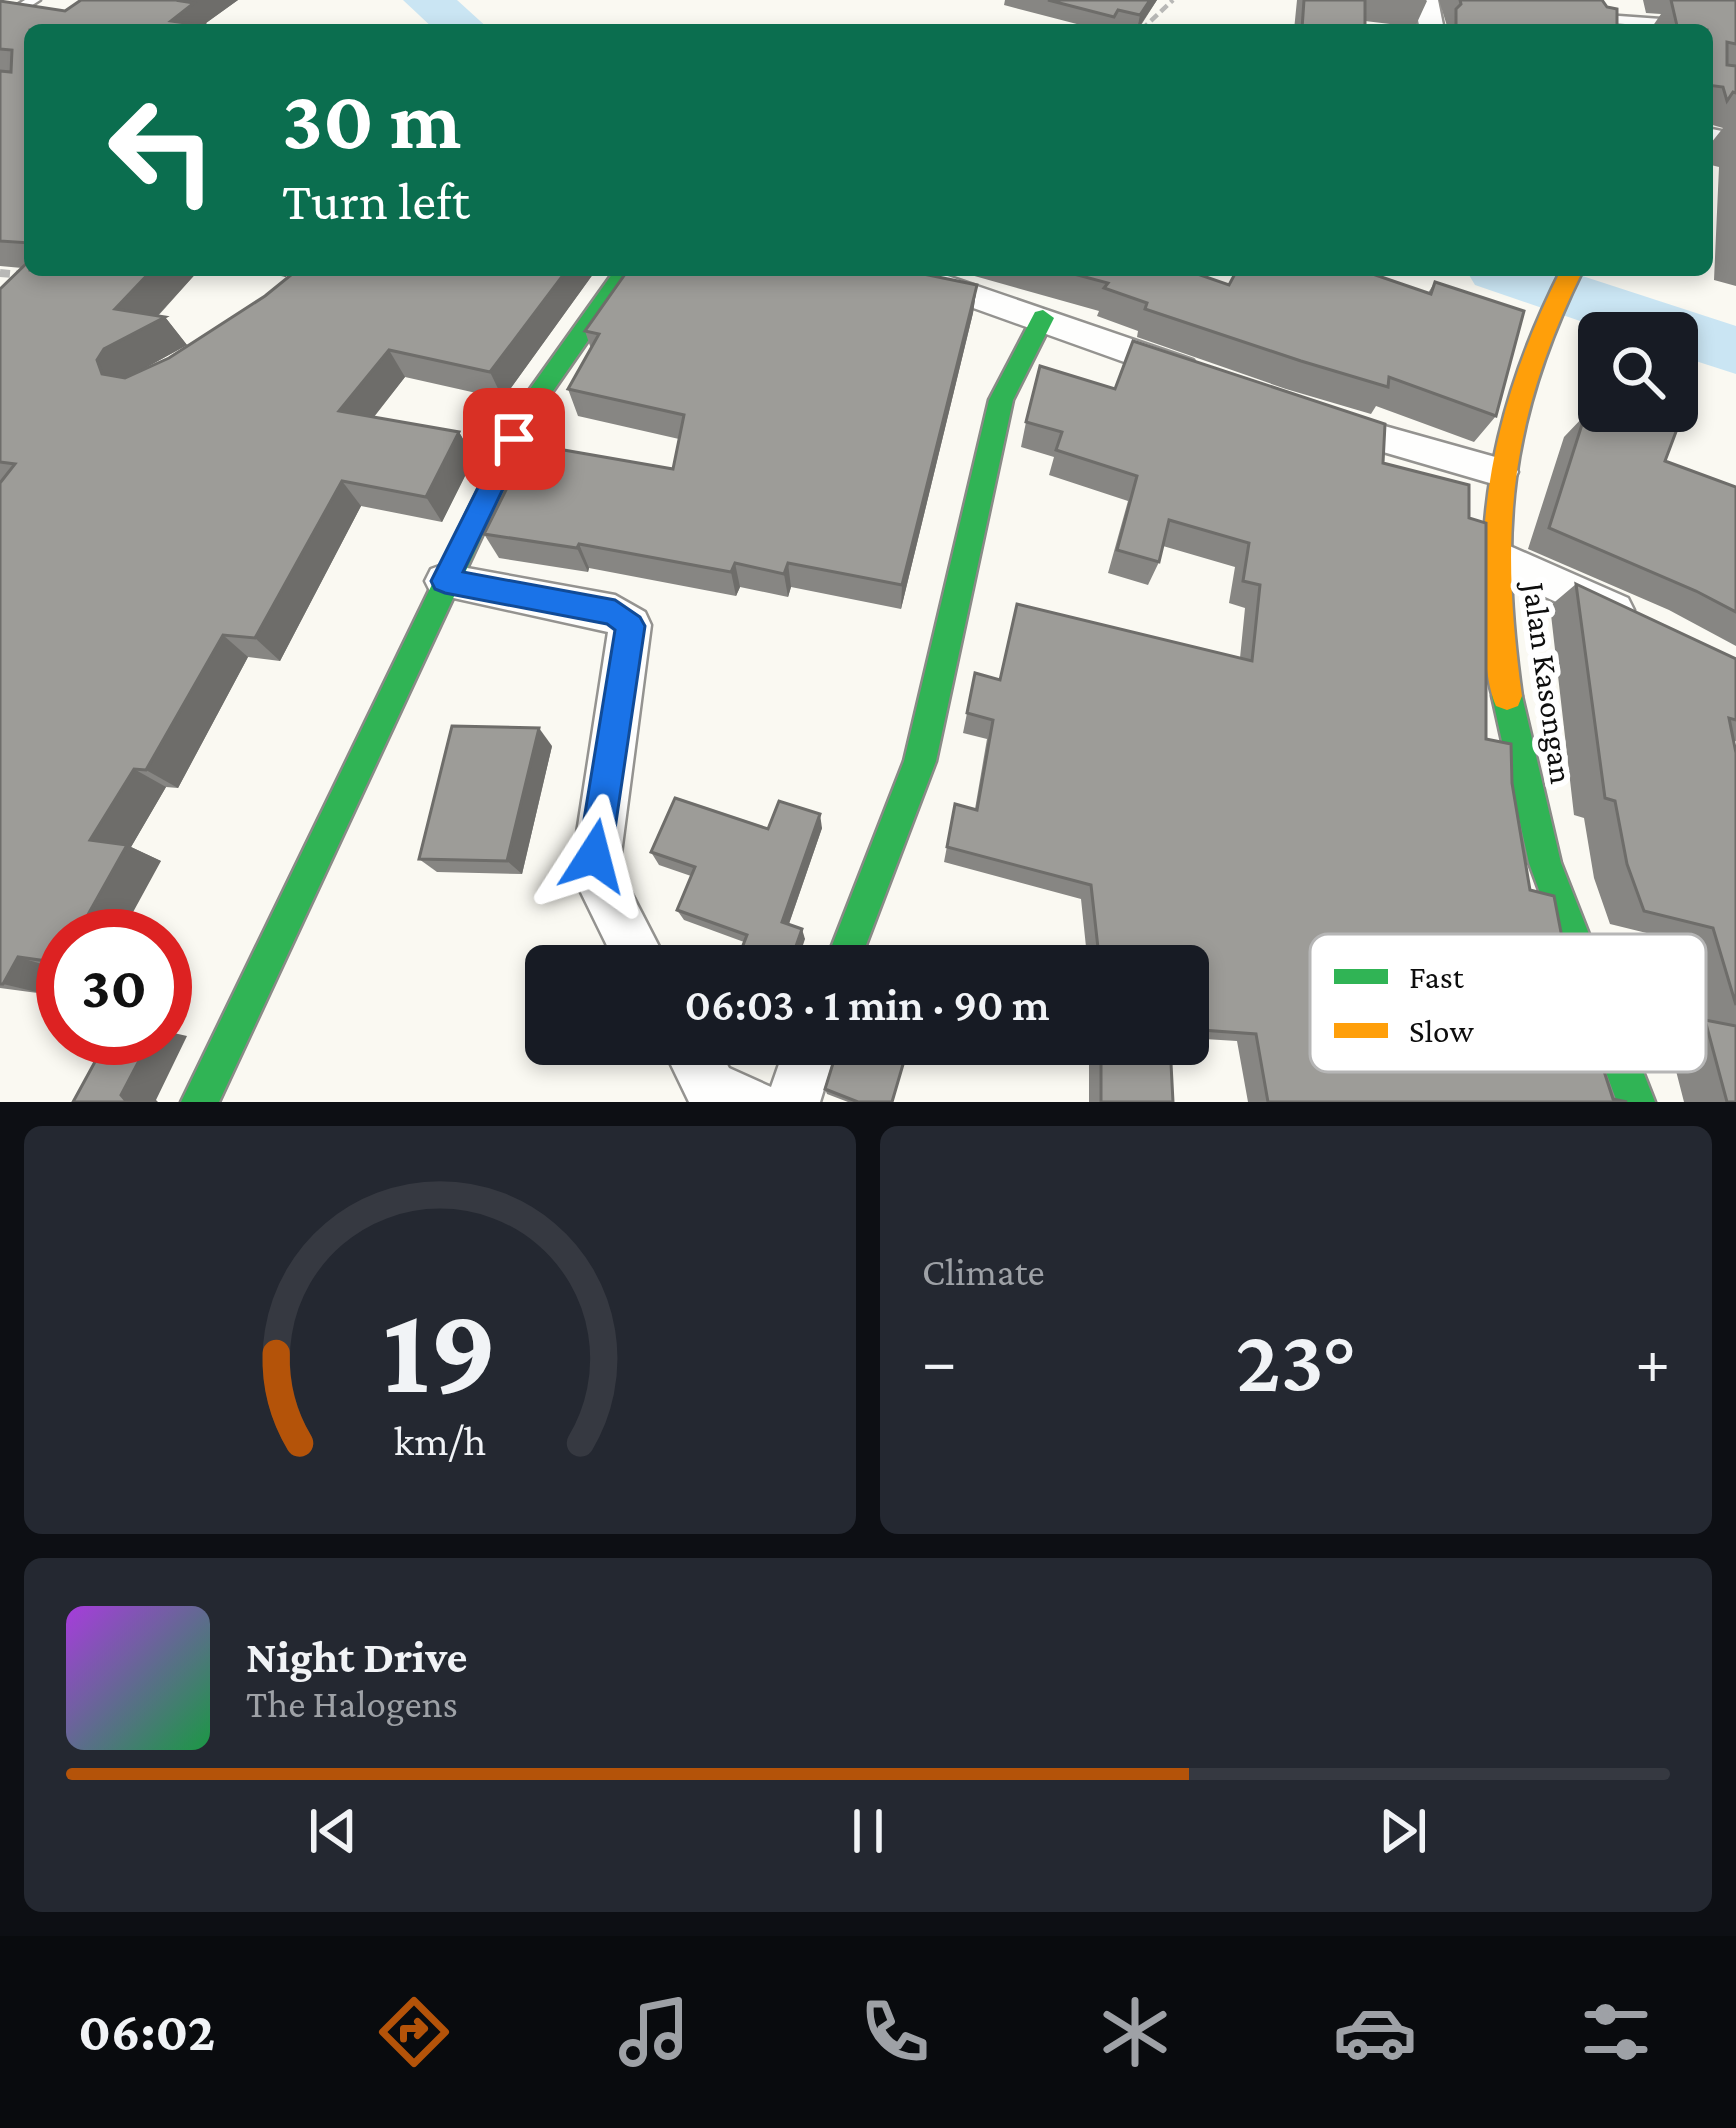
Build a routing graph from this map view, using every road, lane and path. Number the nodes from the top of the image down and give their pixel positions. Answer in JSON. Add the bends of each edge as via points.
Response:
{"nodes":[{"id":1,"x":34,"y":0,"type":"edge"},
{"id":2,"x":1173,"y":0,"type":"edge"},
{"id":3,"x":1603,"y":16,"type":"edge"},
{"id":4,"x":0,"y":22,"type":"edge"},
{"id":5,"x":1147,"y":24,"type":"edge"},
{"id":6,"x":1675,"y":24,"type":"edge"},
{"id":7,"x":622,"y":276,"type":"edge"},
{"id":8,"x":916,"y":276,"type":"edge"},
{"id":9,"x":1569,"y":276,"type":"edge"},
{"id":10,"x":1043,"y":318,"type":"junction"},
{"id":11,"x":1214,"y":381,"type":"edge"},
{"id":12,"x":1300,"y":412,"type":"edge"},
{"id":13,"x":1500,"y":472,"type":"junction"},
{"id":14,"x":1496,"y":556,"type":"junction"},
{"id":15,"x":445,"y":581,"type":"junction"},
{"id":16,"x":1652,"y":627,"type":"edge"},
{"id":17,"x":1572,"y":934,"type":"edge"},
{"id":18,"x":633,"y":945,"type":"edge"},
{"id":19,"x":849,"y":945,"type":"edge"},
{"id":20,"x":805,"y":1065,"type":"edge"},
{"id":21,"x":1625,"y":1072,"type":"edge"},
{"id":22,"x":200,"y":1102,"type":"edge"},
{"id":23,"x":793,"y":1102,"type":"edge"},
{"id":24,"x":1636,"y":1102,"type":"edge"}],
"edges":[{"from":1,"to":4,"type":"lane"},
{"from":2,"to":5,"type":"path"},
{"from":3,"to":6,"type":"lane"},
{"from":7,"to":15,"type":"street","via":[[532,403]]},
{"from":8,"to":10,"type":"street"},
{"from":9,"to":13,"type":"street","name":"Jalan Kasongan","via":[[1529,351]]},
{"from":10,"to":11,"type":"street"},
{"from":10,"to":19,"type":"street","via":[[1001,400],[920,761]]},
{"from":12,"to":13,"type":"street"},
{"from":13,"to":14,"type":"street","name":"Jalan Kasongan"},
{"from":14,"to":16,"type":"street"},
{"from":14,"to":17,"type":"street","name":"Jalan Kasongan","via":[[1502,659],[1528,801]]},
{"from":15,"to":18,"type":"street","via":[[615,613],[630,626],[595,872]]},
{"from":15,"to":22,"type":"street"},
{"from":20,"to":23,"type":"street"},
{"from":21,"to":24,"type":"street","name":"Jalan Kasongan"}]}
